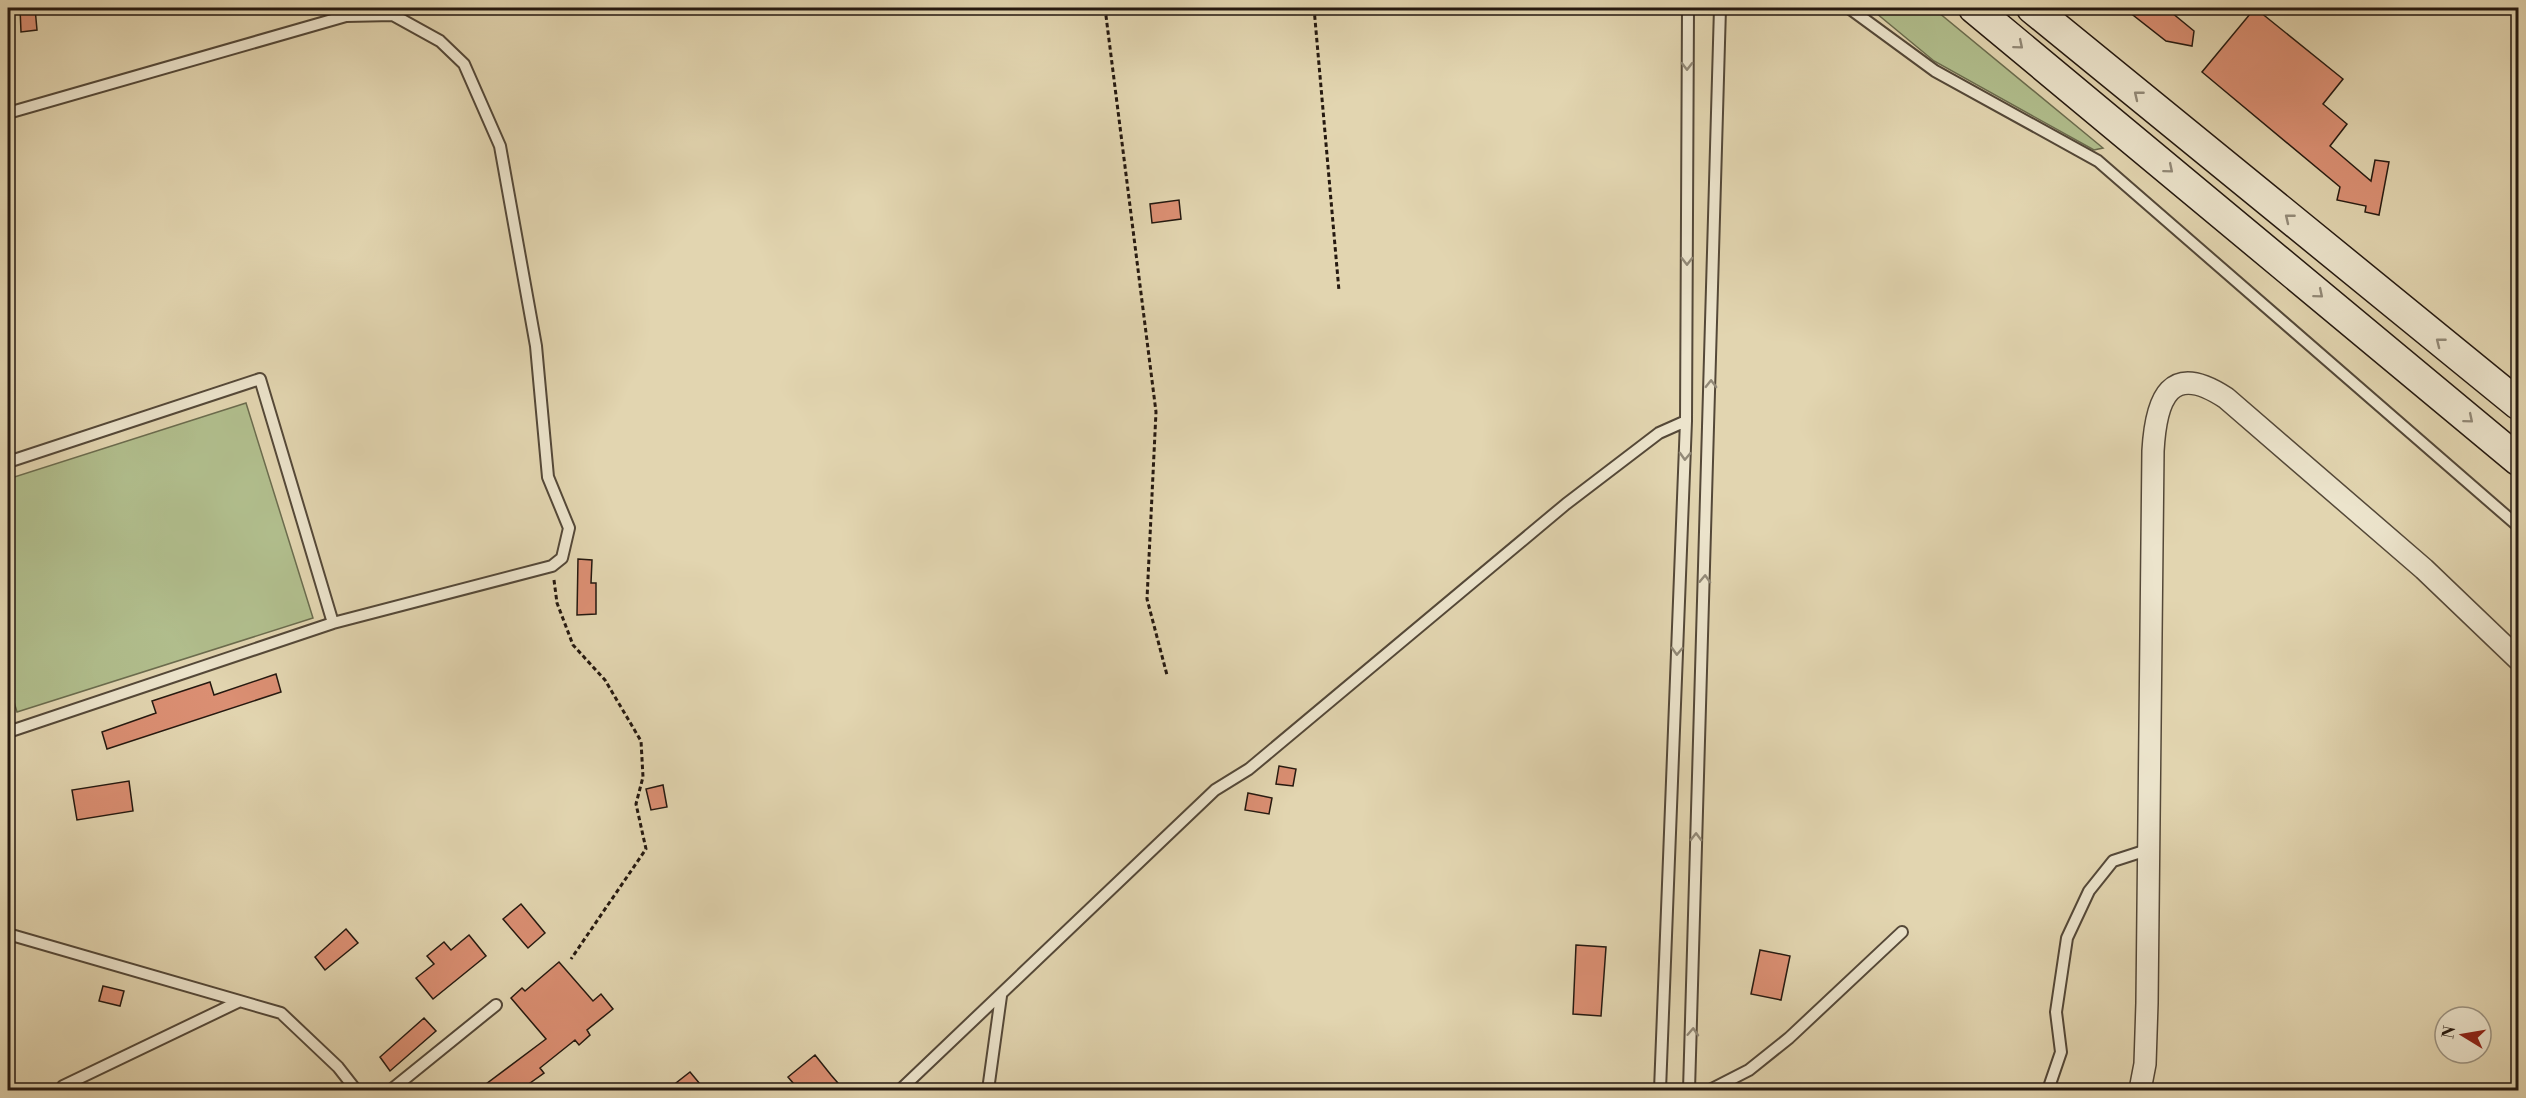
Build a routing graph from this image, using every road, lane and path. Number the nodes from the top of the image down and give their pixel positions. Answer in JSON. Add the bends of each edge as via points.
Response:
{"nodes":[{"id":1,"x":1105,"y":8,"type":"edge"},
{"id":2,"x":1314,"y":8,"type":"edge"},
{"id":3,"x":1688,"y":8,"type":"edge"},
{"id":4,"x":1720,"y":8,"type":"edge"},
{"id":5,"x":1849,"y":8,"type":"edge"},
{"id":6,"x":1974,"y":8,"type":"edge"},
{"id":7,"x":2032,"y":8,"type":"edge"},
{"id":8,"x":8,"y":113,"type":"edge"},
{"id":9,"x":1339,"y":291,"type":"dead end"},
{"id":10,"x":2518,"y":404,"type":"edge"},
{"id":11,"x":1686,"y":420,"type":"junction"},
{"id":12,"x":2518,"y":460,"type":"edge"},
{"id":13,"x":8,"y":462,"type":"edge"},
{"id":14,"x":2518,"y":526,"type":"edge"},
{"id":15,"x":552,"y":566,"type":"junction"},
{"id":16,"x":333,"y":623,"type":"junction"},
{"id":17,"x":2518,"y":659,"type":"edge"},
{"id":18,"x":1167,"y":675,"type":"dead end"},
{"id":19,"x":8,"y":732,"type":"edge"},
{"id":20,"x":2147,"y":850,"type":"junction"},
{"id":21,"x":1902,"y":932,"type":"dead end"},
{"id":22,"x":8,"y":934,"type":"edge"},
{"id":23,"x":571,"y":959,"type":"dead end"},
{"id":24,"x":1000,"y":996,"type":"junction"},
{"id":25,"x":238,"y":1002,"type":"junction"},
{"id":26,"x":495,"y":1005,"type":"dead end"},
{"id":27,"x":61,"y":1090,"type":"edge"},
{"id":28,"x":356,"y":1090,"type":"edge"},
{"id":29,"x":391,"y":1090,"type":"edge"},
{"id":30,"x":900,"y":1090,"type":"edge"},
{"id":31,"x":988,"y":1090,"type":"edge"},
{"id":32,"x":1660,"y":1090,"type":"edge"},
{"id":33,"x":1689,"y":1090,"type":"edge"},
{"id":34,"x":1710,"y":1090,"type":"edge"},
{"id":35,"x":2048,"y":1090,"type":"edge"},
{"id":36,"x":2140,"y":1090,"type":"edge"}],
"edges":[{"from":1,"to":18,"type":"path","via":[[1156,412],[1147,599]]},
{"from":2,"to":9,"type":"path"},
{"from":3,"to":11,"type":"lane","one_way":true},
{"from":33,"to":4,"type":"lane","one_way":true},
{"from":5,"to":14,"type":"lane","via":[[1935,71],[2098,161]]},
{"from":6,"to":12,"type":"main road","one_way":true},
{"from":10,"to":7,"type":"main road","one_way":true},
{"from":8,"to":15,"type":"lane","via":[[346,16],[393,15],[440,41],[464,64],[500,146],[536,346],[548,477],[569,528],[562,558]]},
{"from":11,"to":24,"type":"lane","via":[[1659,433],[1566,504],[1249,769],[1215,790]]},
{"from":11,"to":32,"type":"lane","one_way":true},
{"from":13,"to":16,"type":"lane","via":[[260,379]]},
{"from":15,"to":16,"type":"lane"},
{"from":15,"to":23,"type":"path","via":[[565,628],[573,645],[605,680],[641,741],[643,777],[636,804],[646,849]]},
{"from":16,"to":19,"type":"lane"},
{"from":17,"to":20,"type":"street","via":[[2424,569],[2226,398],[2195,382],[2186,381],[2174,387],[2164,402],[2154,434]]},
{"from":20,"to":35,"type":"lane","via":[[2113,861],[2089,891],[2067,938],[2056,1012],[2061,1052]]},
{"from":20,"to":36,"type":"street","via":[[2145,1064]]},
{"from":21,"to":34,"type":"lane","via":[[1789,1038],[1749,1070]]},
{"from":22,"to":25,"type":"lane"},
{"from":24,"to":30,"type":"lane"},
{"from":24,"to":31,"type":"lane"},
{"from":25,"to":27,"type":"lane"},
{"from":25,"to":28,"type":"lane","via":[[281,1013],[338,1067]]},
{"from":26,"to":29,"type":"lane"}]}
